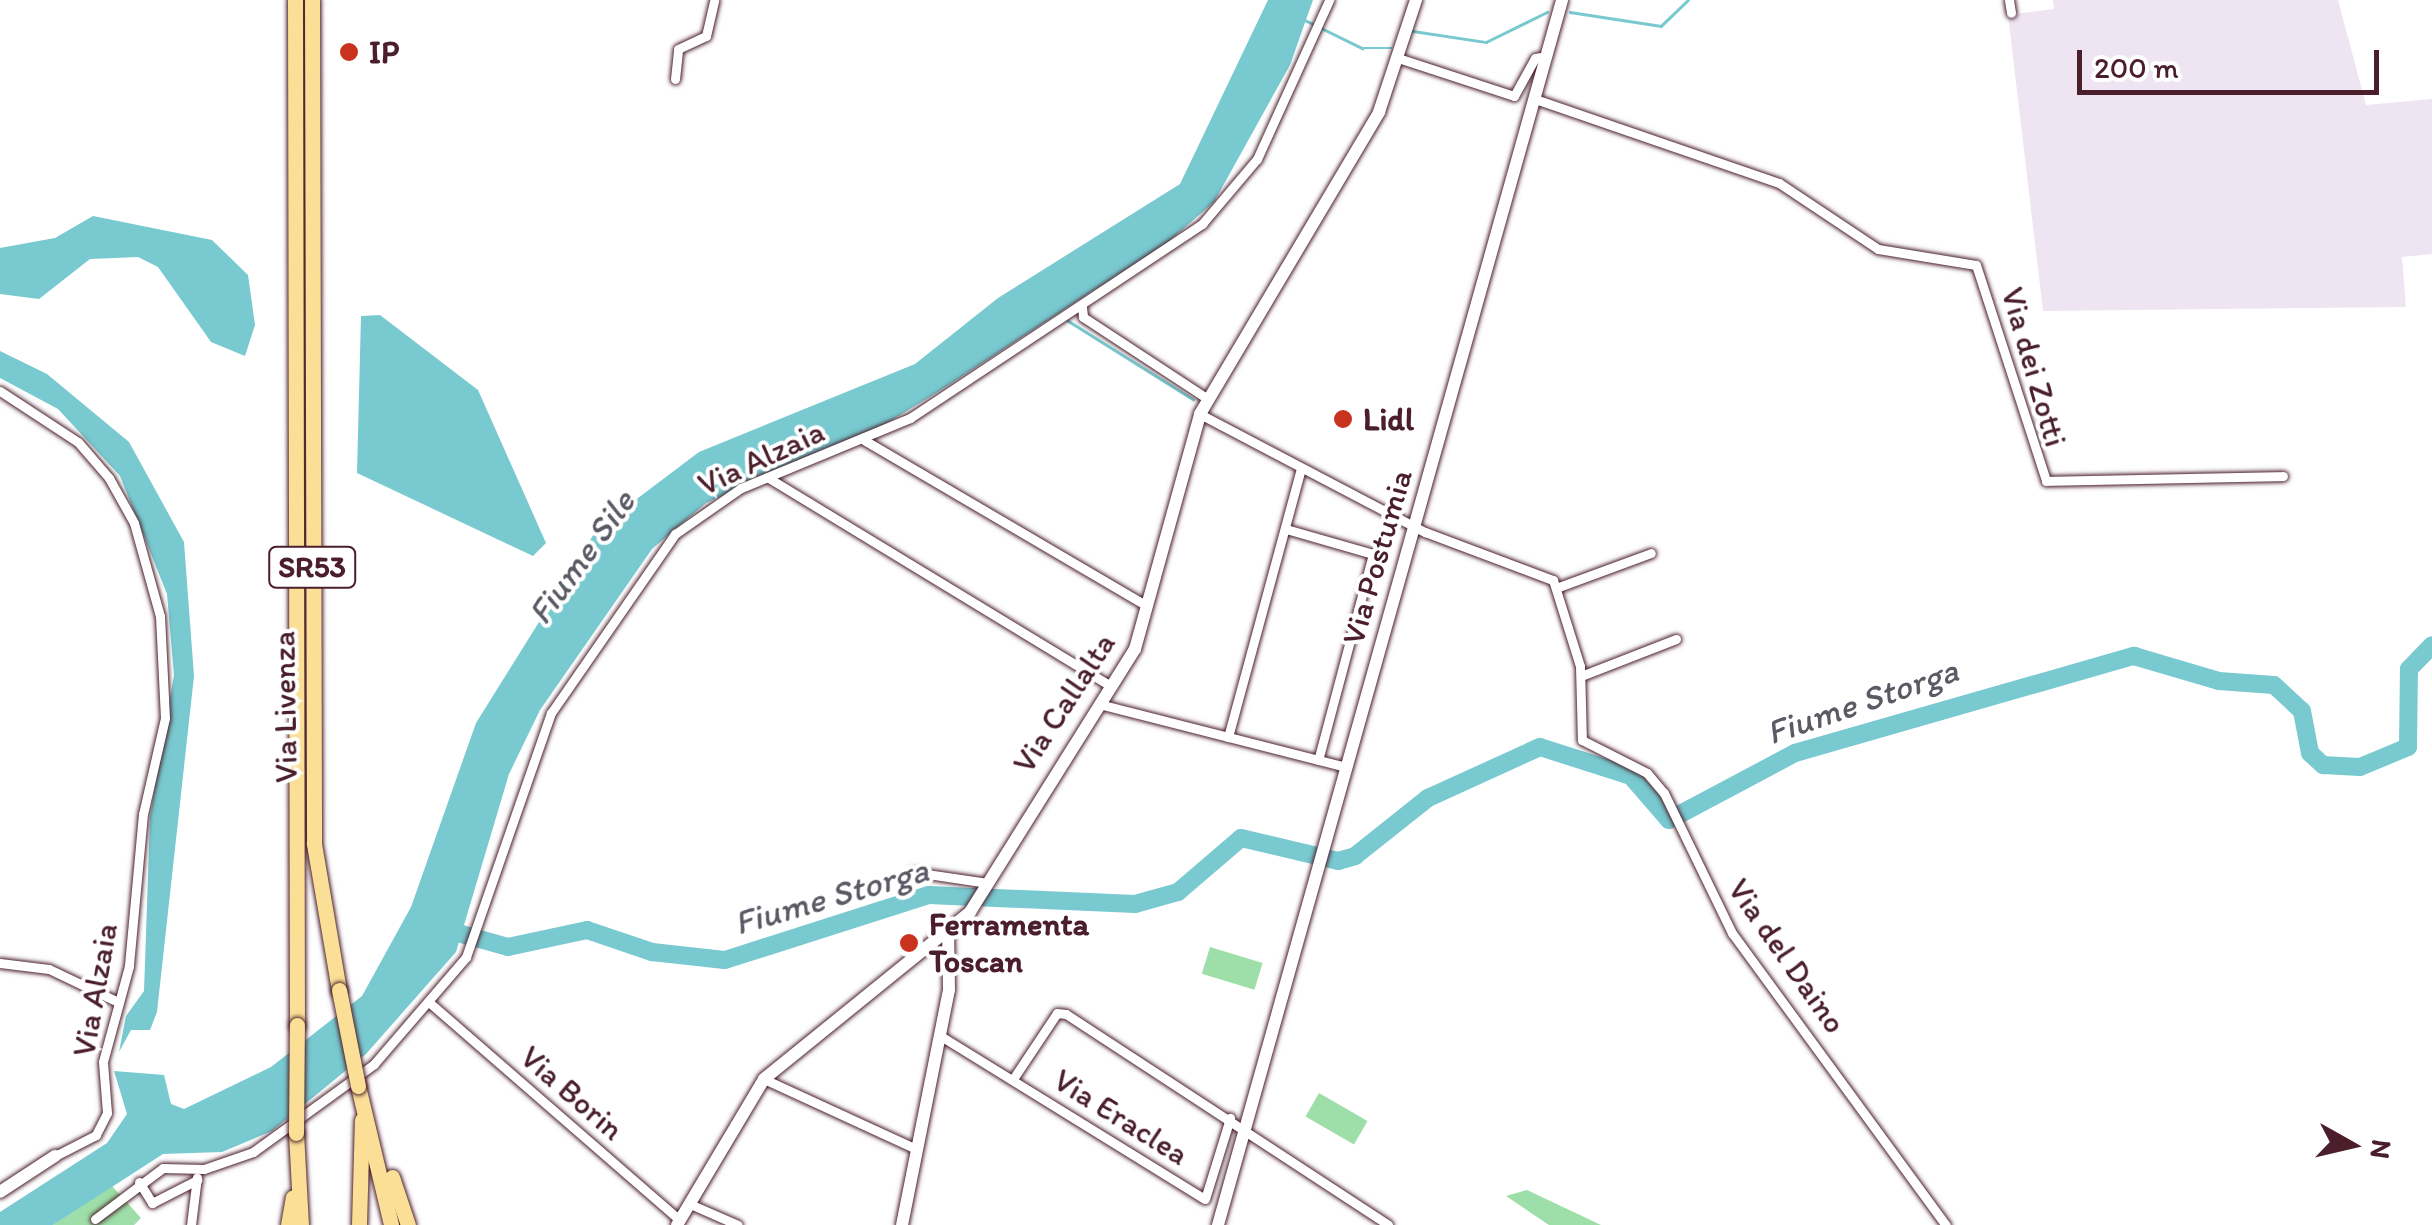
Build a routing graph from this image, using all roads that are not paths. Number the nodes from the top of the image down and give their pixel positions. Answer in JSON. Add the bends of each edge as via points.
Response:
{"nodes":[{"id":1,"x":295,"y":0,"type":"edge"},
{"id":2,"x":312,"y":0,"type":"edge"},
{"id":3,"x":714,"y":0,"type":"edge"},
{"id":4,"x":1328,"y":0,"type":"edge"},
{"id":5,"x":1416,"y":0,"type":"edge"},
{"id":6,"x":1562,"y":0,"type":"edge"},
{"id":7,"x":2010,"y":0,"type":"edge"},
{"id":8,"x":2011,"y":13,"type":"dead end"},
{"id":9,"x":1546,"y":56,"type":"junction"},
{"id":10,"x":1401,"y":59,"type":"junction"},
{"id":11,"x":675,"y":80,"type":"dead end"},
{"id":12,"x":1535,"y":99,"type":"junction"},
{"id":13,"x":1082,"y":307,"type":"junction"},
{"id":14,"x":0,"y":391,"type":"edge"},
{"id":15,"x":1208,"y":398,"type":"junction"},
{"id":16,"x":1200,"y":414,"type":"junction"},
{"id":17,"x":864,"y":440,"type":"junction"},
{"id":18,"x":1300,"y":472,"type":"junction"},
{"id":19,"x":2283,"y":476,"type":"dead end"},
{"id":20,"x":767,"y":477,"type":"junction"},
{"id":21,"x":1414,"y":525,"type":"junction"},
{"id":22,"x":1286,"y":530,"type":"junction"},
{"id":23,"x":1651,"y":553,"type":"dead end"},
{"id":24,"x":1549,"y":580,"type":"junction"},
{"id":25,"x":1147,"y":606,"type":"junction"},
{"id":26,"x":1676,"y":638,"type":"dead end"},
{"id":27,"x":1581,"y":676,"type":"junction"},
{"id":28,"x":1112,"y":686,"type":"junction"},
{"id":29,"x":1099,"y":704,"type":"junction"},
{"id":30,"x":1228,"y":738,"type":"junction"},
{"id":31,"x":1318,"y":760,"type":"junction"},
{"id":32,"x":1347,"y":767,"type":"junction"},
{"id":33,"x":914,"y":872,"type":"dead end"},
{"id":34,"x":987,"y":884,"type":"junction"},
{"id":35,"x":948,"y":929,"type":"junction"},
{"id":36,"x":0,"y":963,"type":"edge"},
{"id":37,"x":116,"y":1001,"type":"junction"},
{"id":38,"x":430,"y":1004,"type":"junction"},
{"id":39,"x":940,"y":1035,"type":"junction"},
{"id":40,"x":764,"y":1079,"type":"junction"},
{"id":41,"x":1013,"y":1080,"type":"junction"},
{"id":42,"x":358,"y":1086,"type":"junction"},
{"id":43,"x":1230,"y":1118,"type":"junction"},
{"id":44,"x":1245,"y":1129,"type":"junction"},
{"id":45,"x":916,"y":1149,"type":"junction"},
{"id":46,"x":380,"y":1151,"type":"junction"},
{"id":47,"x":55,"y":1156,"type":"joint"},
{"id":48,"x":197,"y":1169,"type":"junction"},
{"id":49,"x":296,"y":1174,"type":"junction"},
{"id":50,"x":197,"y":1180,"type":"junction"},
{"id":51,"x":139,"y":1182,"type":"junction"},
{"id":52,"x":0,"y":1192,"type":"edge"},
{"id":53,"x":690,"y":1204,"type":"junction"},
{"id":54,"x":96,"y":1219,"type":"dead end"},
{"id":55,"x":679,"y":1222,"type":"edge"},
{"id":56,"x":191,"y":1225,"type":"edge"},
{"id":57,"x":294,"y":1225,"type":"edge"},
{"id":58,"x":359,"y":1225,"type":"edge"},
{"id":59,"x":391,"y":1225,"type":"edge"},
{"id":60,"x":408,"y":1225,"type":"edge"},
{"id":61,"x":738,"y":1225,"type":"edge"},
{"id":62,"x":902,"y":1225,"type":"edge"},
{"id":63,"x":1218,"y":1225,"type":"edge"},
{"id":64,"x":1388,"y":1225,"type":"edge"},
{"id":65,"x":1946,"y":1225,"type":"edge"}],
"edges":[{"from":1,"to":49,"type":"highway","name":"Via Livenza","number":"SR53","bridge":true},
{"from":2,"to":42,"type":"highway","name":"Via Livenza","number":"SR53","bridge":true,"via":[[312,709],[323,908]]},
{"from":3,"to":11,"type":"street","via":[[706,36],[678,49]]},
{"from":4,"to":13,"type":"street","name":"Via Alzaia","via":[[1320,31],[1233,192]]},
{"from":5,"to":10,"type":"street","name":"Via Callalta"},
{"from":6,"to":9,"type":"street","name":"Via Postumia"},
{"from":7,"to":8,"type":"street"},
{"from":9,"to":10,"type":"street","via":[[1535,58],[1514,96]]},
{"from":9,"to":12,"type":"street","name":"Via Postumia"},
{"from":10,"to":15,"type":"street","name":"Via Callalta","via":[[1350,163]]},
{"from":12,"to":19,"type":"street","name":"Via dei Zotti","via":[[1779,182],[1878,249],[1976,265],[2046,481]]},
{"from":12,"to":21,"type":"street","name":"Via Postumia"},
{"from":13,"to":15,"type":"street","via":[[1083,318]]},
{"from":13,"to":17,"type":"street","name":"Via Alzaia"},
{"from":14,"to":37,"type":"street","name":"Via Alzaia","via":[[94,458],[128,511],[155,584],[165,718]]},
{"from":15,"to":16,"type":"street","name":"Via Callalta"},
{"from":16,"to":18,"type":"street"},
{"from":16,"to":25,"type":"street","name":"Via Callalta"},
{"from":17,"to":20,"type":"street","name":"Via Alzaia"},
{"from":17,"to":25,"type":"street"},
{"from":18,"to":21,"type":"street"},
{"from":18,"to":22,"type":"street"},
{"from":20,"to":28,"type":"street"},
{"from":20,"to":38,"type":"street","name":"Via Alzaia","via":[[675,534],[564,692],[520,784],[474,936]]},
{"from":21,"to":24,"type":"street"},
{"from":21,"to":32,"type":"street","name":"Via Postumia"},
{"from":22,"to":30,"type":"street"},
{"from":22,"to":31,"type":"street","via":[[1373,554]]},
{"from":23,"to":24,"type":"street"},
{"from":24,"to":27,"type":"street","name":"Via del Daino"},
{"from":25,"to":28,"type":"street","name":"Via Callalta"},
{"from":26,"to":27,"type":"street"},
{"from":27,"to":65,"type":"street","name":"Via del Daino","via":[[1582,740],[1648,774],[1672,808],[1732,933]]},
{"from":28,"to":29,"type":"street","name":"Via Callalta"},
{"from":29,"to":30,"type":"street"},
{"from":29,"to":34,"type":"street","name":"Via Callalta"},
{"from":30,"to":31,"type":"street"},
{"from":31,"to":32,"type":"street"},
{"from":32,"to":44,"type":"street","name":"Via Postumia"},
{"from":33,"to":34,"type":"street"},
{"from":34,"to":35,"type":"street","name":"Via Callalta"},
{"from":35,"to":39,"type":"street","via":[[954,952]]},
{"from":35,"to":40,"type":"street","name":"Via Callalta"},
{"from":36,"to":37,"type":"street","via":[[49,969]]},
{"from":37,"to":47,"type":"street","name":"Via Alzaia","via":[[104,1124]]},
{"from":38,"to":48,"type":"street","name":"Via Alzaia","via":[[308,1117],[254,1152]]},
{"from":38,"to":55,"type":"street","name":"Via Borin"},
{"from":39,"to":41,"type":"street","name":"Via Eraclea"},
{"from":39,"to":45,"type":"street"},
{"from":40,"to":45,"type":"street"},
{"from":40,"to":53,"type":"street"},
{"from":41,"to":43,"type":"street","via":[[1062,1012]]},
{"from":41,"to":43,"type":"street","name":"Via Eraclea","via":[[1205,1199]]},
{"from":42,"to":46,"type":"highway","name":"Via Livenza","number":"SR53"},
{"from":42,"to":58,"type":"highway"},
{"from":43,"to":44,"type":"street"},
{"from":44,"to":63,"type":"street","name":"Via Postumia"},
{"from":44,"to":64,"type":"street"},
{"from":45,"to":62,"type":"street"},
{"from":46,"to":59,"type":"highway","name":"Via Livenza","number":"SR53"},
{"from":46,"to":60,"type":"highway"},
{"from":47,"to":52,"type":"street"},
{"from":48,"to":50,"type":"street"},
{"from":48,"to":51,"type":"street","name":"Via Alzaia","via":[[174,1165]]},
{"from":49,"to":57,"type":"highway","name":"Via Livenza","number":"SR53"},
{"from":49,"to":57,"type":"highway"},
{"from":50,"to":51,"type":"street","via":[[152,1204]]},
{"from":50,"to":56,"type":"street"},
{"from":51,"to":54,"type":"street","name":"Via Alzaia"},
{"from":53,"to":55,"type":"street"},
{"from":53,"to":61,"type":"street"}]}
